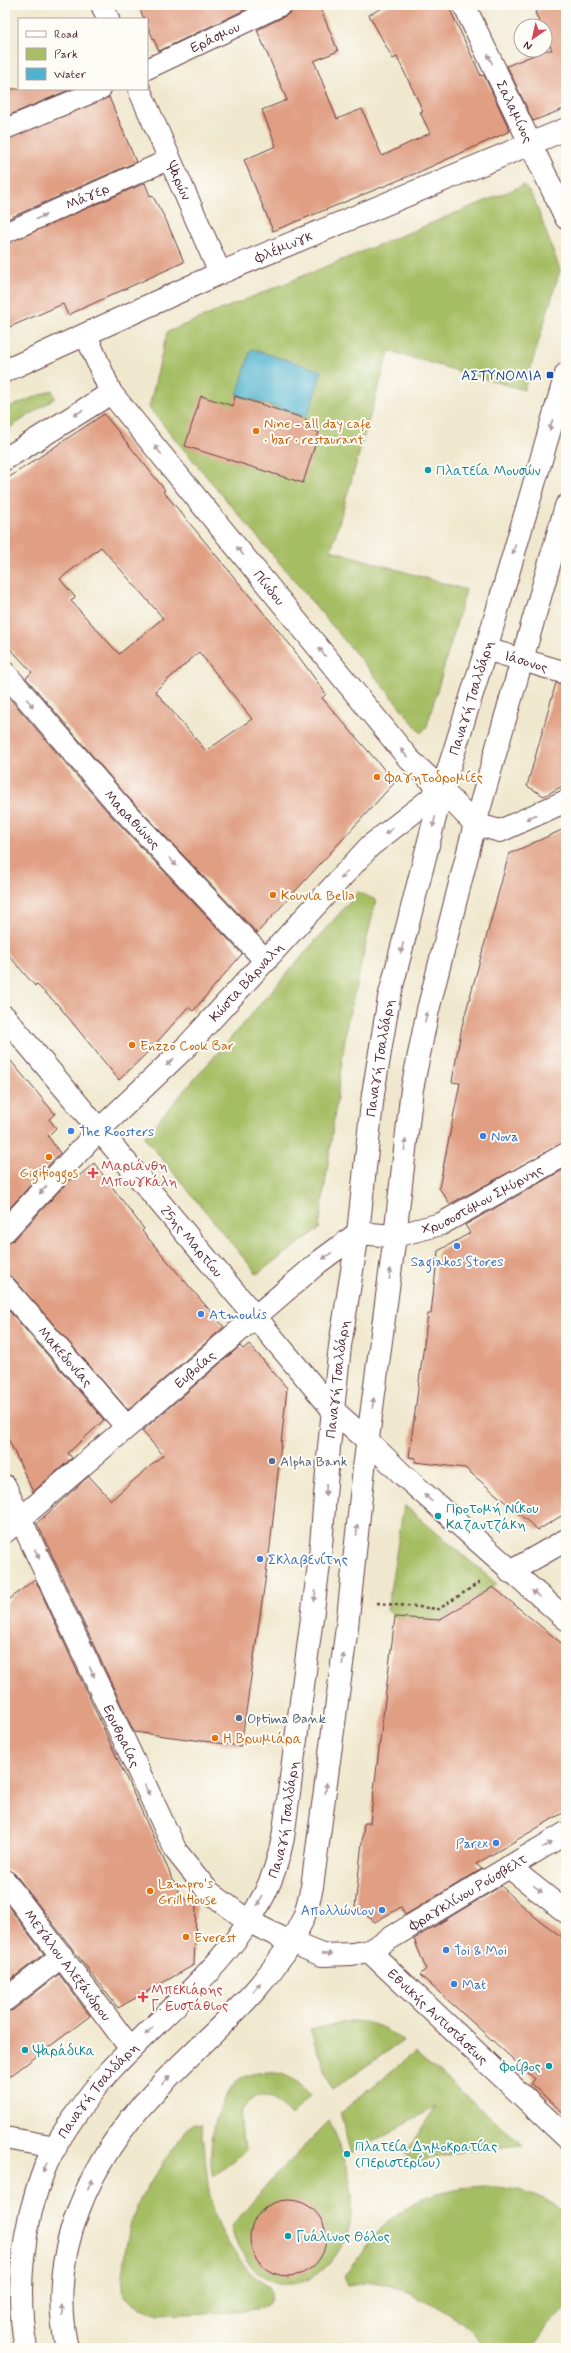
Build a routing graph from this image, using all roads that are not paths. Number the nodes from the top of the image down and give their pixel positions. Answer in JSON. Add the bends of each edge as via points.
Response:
{"nodes":[{"id":1,"x":102,"y":5,"type":"edge"},
{"id":2,"x":282,"y":5,"type":"edge"},
{"id":3,"x":464,"y":5,"type":"edge"},
{"id":4,"x":108,"y":18,"type":"edge"},
{"id":5,"x":148,"y":69,"type":"edge"},
{"id":6,"x":98,"y":90,"type":"edge"},
{"id":7,"x":139,"y":90,"type":"edge"},
{"id":8,"x":5,"y":129,"type":"edge"},
{"id":9,"x":566,"y":129,"type":"edge"},
{"id":10,"x":532,"y":145,"type":"junction"},
{"id":11,"x":170,"y":159,"type":"junction"},
{"id":12,"x":566,"y":218,"type":"edge"},
{"id":13,"x":5,"y":233,"type":"edge"},
{"id":14,"x":220,"y":272,"type":"junction"},
{"id":15,"x":86,"y":335,"type":"junction"},
{"id":16,"x":5,"y":371,"type":"edge"},
{"id":17,"x":566,"y":374,"type":"edge"},
{"id":18,"x":111,"y":393,"type":"junction"},
{"id":19,"x":5,"y":458,"type":"edge"},
{"id":20,"x":566,"y":506,"type":"edge"},
{"id":21,"x":486,"y":649,"type":"junction"},
{"id":22,"x":524,"y":659,"type":"junction"},
{"id":23,"x":5,"y":673,"type":"edge"},
{"id":24,"x":566,"y":673,"type":"edge"},
{"id":25,"x":442,"y":790,"type":"junction"},
{"id":26,"x":566,"y":801,"type":"edge"},
{"id":27,"x":475,"y":824,"type":"junction"},
{"id":28,"x":266,"y":960,"type":"junction"},
{"id":29,"x":5,"y":1017,"type":"edge"},
{"id":30,"x":98,"y":1130,"type":"junction"},
{"id":31,"x":566,"y":1154,"type":"edge"},
{"id":32,"x":5,"y":1231,"type":"edge"},
{"id":33,"x":358,"y":1233,"type":"junction"},
{"id":34,"x":395,"y":1236,"type":"junction"},
{"id":35,"x":5,"y":1287,"type":"edge"},
{"id":36,"x":256,"y":1316,"type":"junction"},
{"id":37,"x":333,"y":1410,"type":"junction"},
{"id":38,"x":126,"y":1426,"type":"junction"},
{"id":39,"x":368,"y":1441,"type":"junction"},
{"id":40,"x":5,"y":1486,"type":"edge"},
{"id":41,"x":12,"y":1526,"type":"edge"},
{"id":42,"x":566,"y":1540,"type":"edge"},
{"id":43,"x":507,"y":1569,"type":"junction"},
{"id":44,"x":566,"y":1619,"type":"edge"},
{"id":45,"x":566,"y":1833,"type":"edge"},
{"id":46,"x":509,"y":1867,"type":"junction"},
{"id":47,"x":5,"y":1881,"type":"edge"},
{"id":48,"x":566,"y":1912,"type":"edge"},
{"id":49,"x":248,"y":1921,"type":"junction"},
{"id":50,"x":290,"y":1942,"type":"junction"},
{"id":51,"x":369,"y":1951,"type":"junction"},
{"id":52,"x":62,"y":1956,"type":"junction"},
{"id":53,"x":5,"y":2000,"type":"edge"},
{"id":54,"x":131,"y":2049,"type":"junction"},
{"id":55,"x":566,"y":2137,"type":"edge"},
{"id":56,"x":5,"y":2138,"type":"edge"},
{"id":57,"x":56,"y":2147,"type":"junction"},
{"id":58,"x":26,"y":2348,"type":"edge"},
{"id":59,"x":67,"y":2348,"type":"edge"}],
"edges":[{"from":1,"to":4,"type":"street"},
{"from":2,"to":5,"type":"lane","name":"Εράσμου"},
{"from":10,"to":3,"type":"street","name":"Σαλαμίνος","one_way":true},
{"from":6,"to":8,"type":"lane"},
{"from":7,"to":11,"type":"street","name":"Ψαρών"},
{"from":9,"to":10,"type":"street","name":"Φλέμινγκ"},
{"from":10,"to":12,"type":"street","name":"Σαλαμίνος"},
{"from":10,"to":14,"type":"street","name":"Φλέμινγκ"},
{"from":13,"to":11,"type":"lane","name":"Μάγερ","one_way":true},
{"from":11,"to":14,"type":"street","name":"Ψαρών"},
{"from":14,"to":15,"type":"street","name":"Φλέμινγκ"},
{"from":15,"to":16,"type":"street","name":"Φλέμινγκ"},
{"from":15,"to":18,"type":"street","name":"Πίνδου"},
{"from":17,"to":21,"type":"street","name":"Παναγή Τσαλδάρη","one_way":true},
{"from":18,"to":19,"type":"street","one_way":true},
{"from":25,"to":18,"type":"street","name":"Πίνδου","one_way":true,"via":[[409,759]]},
{"from":20,"to":22,"type":"street"},
{"from":21,"to":22,"type":"street","name":"Ιάσονος"},
{"from":21,"to":25,"type":"street","name":"Παναγή Τσαλδάρη"},
{"from":22,"to":24,"type":"street","name":"Ιάσονος"},
{"from":22,"to":27,"type":"street"},
{"from":23,"to":28,"type":"street","name":"Μαραθώνος","one_way":true,"via":[[116,802]]},
{"from":25,"to":27,"type":"street","name":"Πίνδου"},
{"from":25,"to":28,"type":"street","name":"Κώστα Βάρναλη","one_way":true,"via":[[370,846]]},
{"from":25,"to":33,"type":"street","name":"Παναγή Τσαλδάρη","one_way":true,"via":[[388,1005],[374,1094]]},
{"from":26,"to":27,"type":"street","one_way":true,"via":[[500,831]]},
{"from":34,"to":27,"type":"street","one_way":true,"via":[[411,1097],[420,1046]]},
{"from":28,"to":30,"type":"street","name":"Κώστα Βάρναλη","one_way":true,"via":[[188,1045]]},
{"from":29,"to":30,"type":"street","name":"25ης Μαρτίου"},
{"from":30,"to":32,"type":"street","name":"Κώστα Βάρναλη","one_way":true},
{"from":30,"to":36,"type":"street","name":"25ης Μαρτίου"},
{"from":31,"to":34,"type":"street","name":"Χρυσοστόμου Σμύρνης","via":[[441,1224]]},
{"from":33,"to":34,"type":"street"},
{"from":33,"to":36,"type":"street","name":"Ευβοίας","one_way":true,"via":[[319,1262]]},
{"from":33,"to":37,"type":"street","name":"Παναγή Τσαλδάρη","via":[[340,1346]]},
{"from":39,"to":34,"type":"street","one_way":true},
{"from":35,"to":38,"type":"street","name":"Μακεδονίας"},
{"from":36,"to":37,"type":"street","name":"25ης Μαρτίου"},
{"from":36,"to":38,"type":"street","name":"Ευβοίας"},
{"from":37,"to":39,"type":"street","name":"25ης Μαρτίου"},
{"from":37,"to":49,"type":"street","name":"Παναγή Τσαλδάρη","one_way":true,"via":[[320,1557],[283,1838],[275,1869],[265,1893]]},
{"from":38,"to":41,"type":"street","name":"Ευβοίας"},
{"from":43,"to":39,"type":"street","name":"25ης Μαρτίου","one_way":true},
{"from":50,"to":39,"type":"street","one_way":true,"via":[[302,1920],[312,1886],[350,1601]]},
{"from":40,"to":41,"type":"street","name":"Ερυθραίας"},
{"from":41,"to":49,"type":"street","name":"Ερυθραίας","one_way":true,"via":[[176,1851],[208,1891]]},
{"from":42,"to":43,"type":"street"},
{"from":44,"to":43,"type":"street","name":"25ης Μαρτίου","one_way":true},
{"from":46,"to":45,"type":"street","name":"Φραγκλίνου Ρούσβελτ","one_way":true},
{"from":46,"to":48,"type":"street","one_way":true},
{"from":46,"to":51,"type":"street","name":"Φραγκλίνου Ρούσβελτ"},
{"from":47,"to":52,"type":"street","name":"Μεγάλου Αλεξάνδρου"},
{"from":49,"to":50,"type":"street","name":"Ερυθραίας"},
{"from":49,"to":54,"type":"street","name":"Παναγή Τσαλδάρη","one_way":true,"via":[[209,1971]]},
{"from":50,"to":51,"type":"street","one_way":true,"via":[[322,1955]]},
{"from":59,"to":50,"type":"street","one_way":true,"via":[[62,2326],[62,2274],[70,2231],[83,2198],[106,2154],[127,2123],[155,2090],[245,2001],[271,1971]]},
{"from":51,"to":55,"type":"street","name":"Εθνικής Αντιστάσεως"},
{"from":52,"to":53,"type":"street"},
{"from":52,"to":54,"type":"street","name":"Μεγάλου Αλεξάνδρου"},
{"from":54,"to":57,"type":"street","name":"Παναγή Τσαλδάρη","via":[[107,2074]]},
{"from":56,"to":57,"type":"street"},
{"from":57,"to":58,"type":"street","name":"Παναγή Τσαλδάρη","one_way":true,"via":[[44,2169],[28,2221],[22,2295]]}]}
